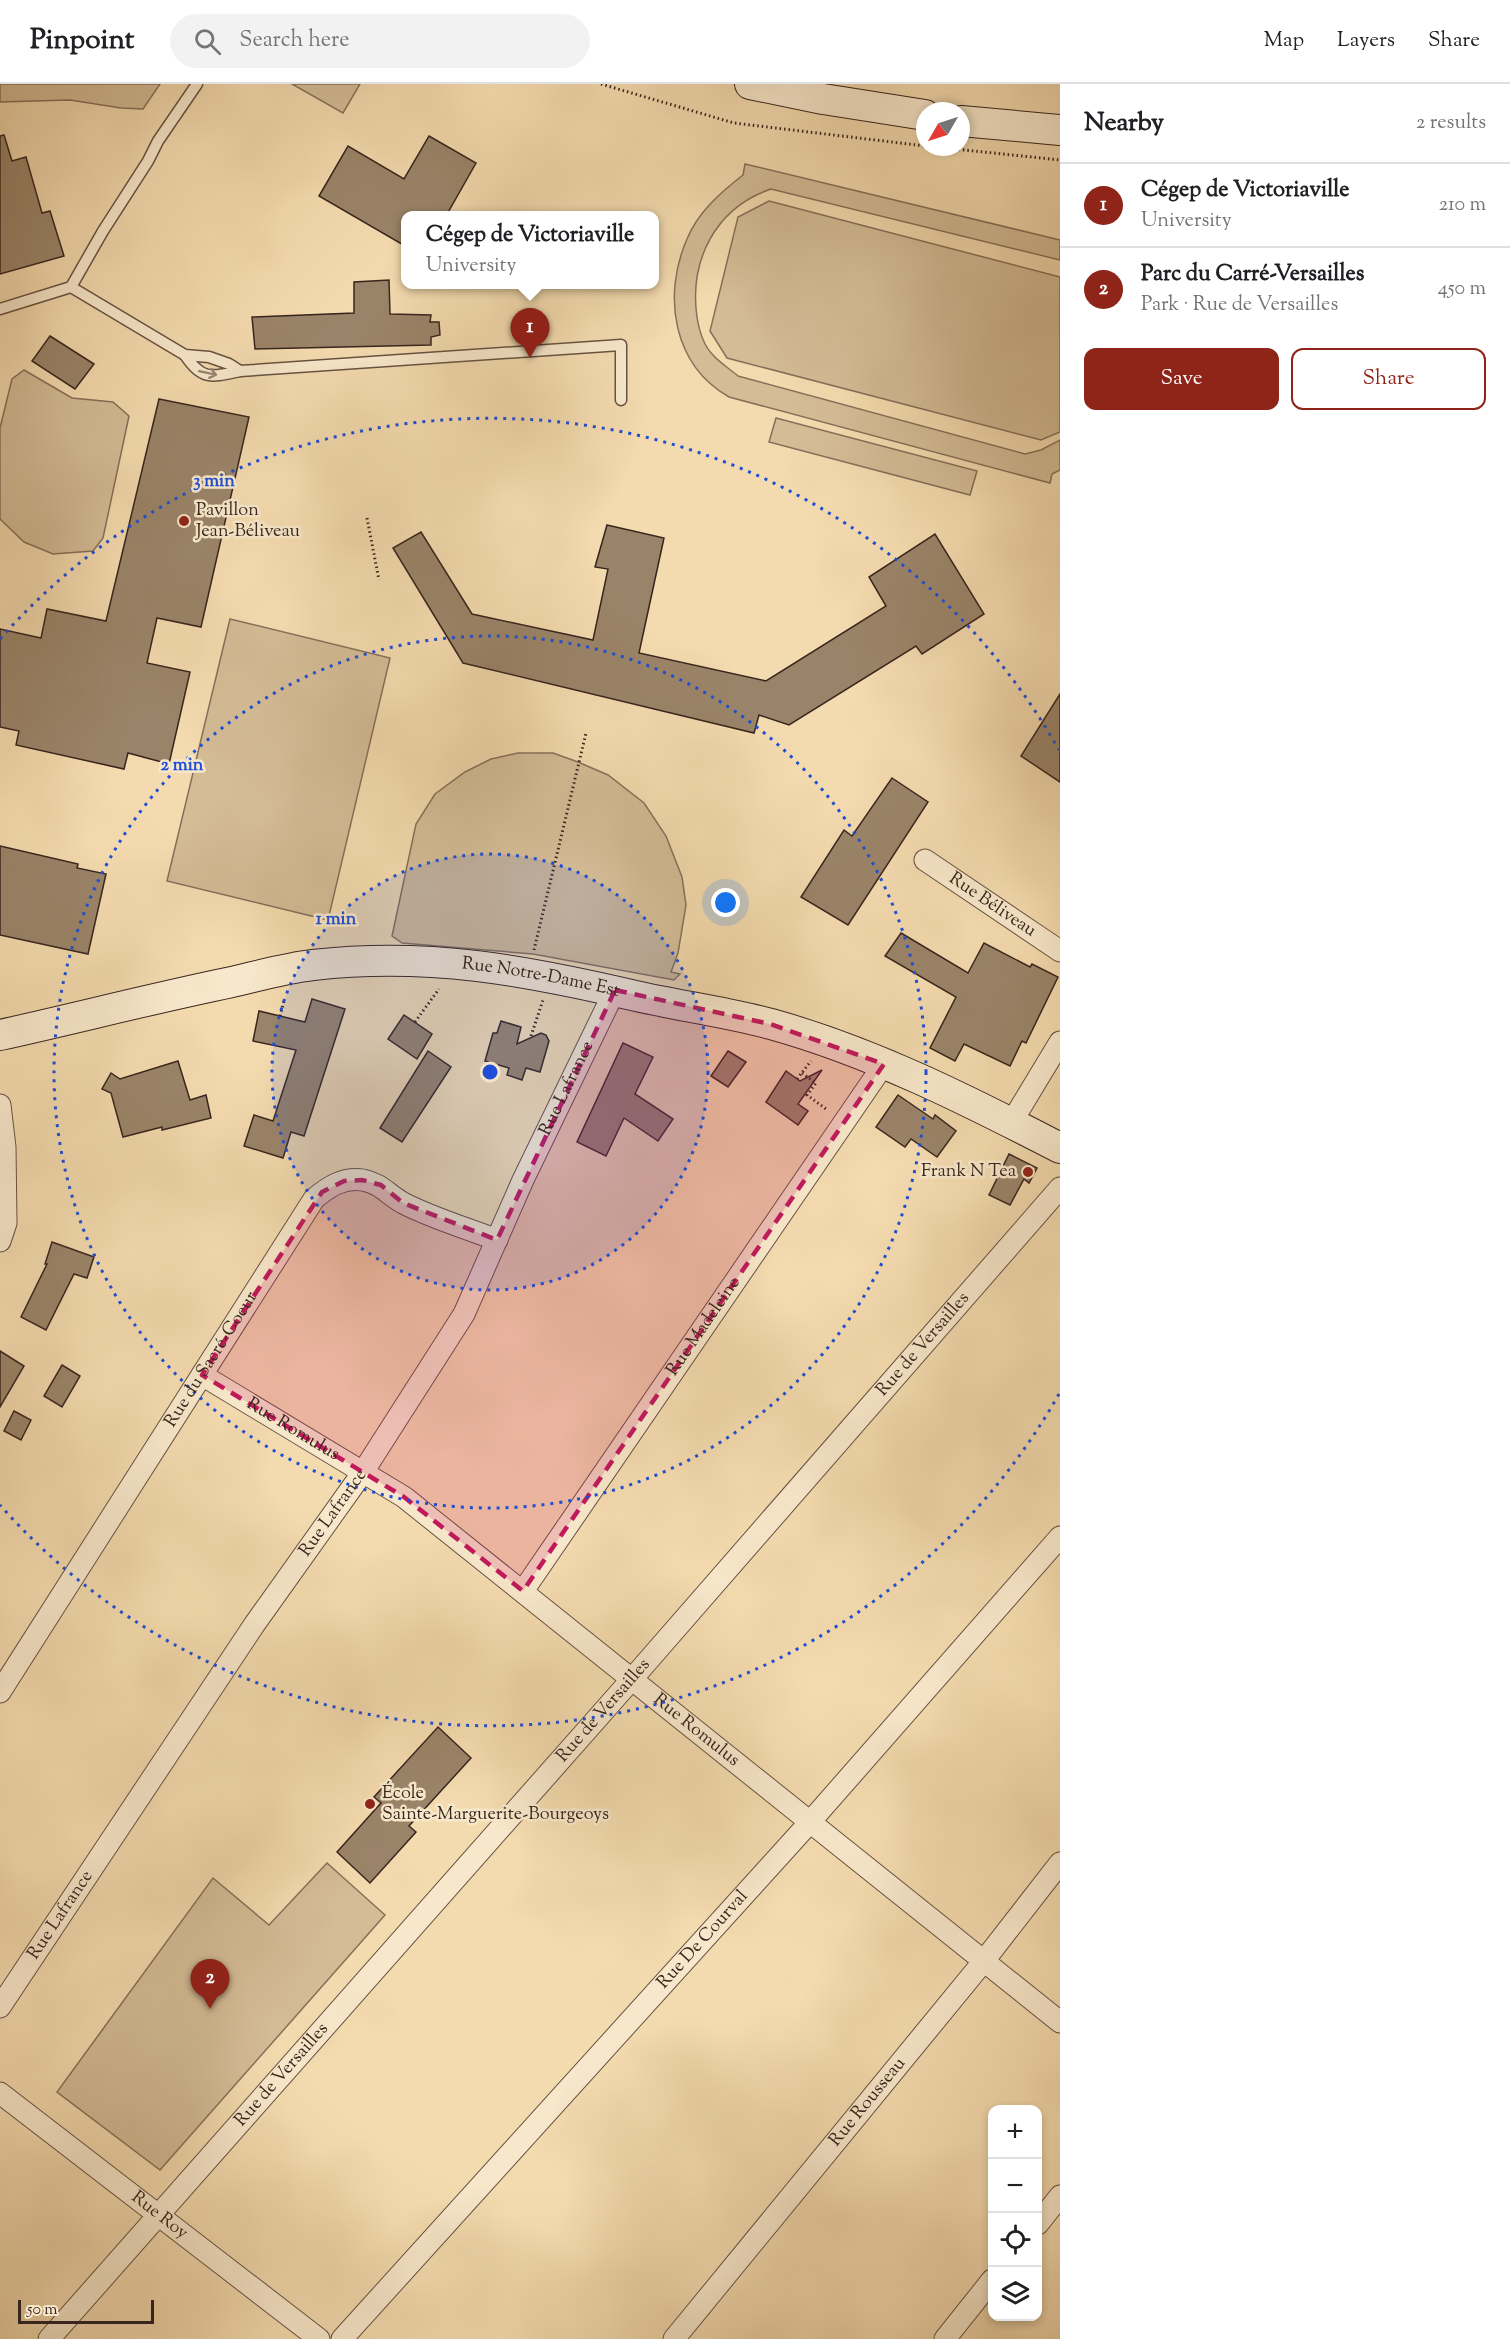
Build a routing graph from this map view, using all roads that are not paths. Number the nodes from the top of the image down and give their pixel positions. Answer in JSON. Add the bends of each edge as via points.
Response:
{"nodes":[{"id":1,"x":197,"y":84,"type":"edge"},
{"id":2,"x":750,"y":84,"type":"edge"},
{"id":3,"x":916,"y":114,"type":"edge"},
{"id":4,"x":970,"y":122,"type":"edge"},
{"id":5,"x":1060,"y":130,"type":"edge"},
{"id":6,"x":71,"y":287,"type":"junction"},
{"id":7,"x":0,"y":309,"type":"edge"},
{"id":8,"x":185,"y":355,"type":"junction"},
{"id":9,"x":240,"y":371,"type":"junction"},
{"id":10,"x":621,"y":400,"type":"dead end"},
{"id":11,"x":925,"y":860,"type":"dead end"},
{"id":12,"x":1060,"y":951,"type":"edge"},
{"id":13,"x":615,"y":990,"type":"junction"},
{"id":14,"x":0,"y":1035,"type":"edge"},
{"id":15,"x":1060,"y":1042,"type":"edge"},
{"id":16,"x":884,"y":1064,"type":"junction"},
{"id":17,"x":0,"y":1105,"type":"edge"},
{"id":18,"x":1011,"y":1123,"type":"junction"},
{"id":19,"x":1060,"y":1148,"type":"edge"},
{"id":20,"x":1060,"y":1188,"type":"edge"},
{"id":21,"x":497,"y":1240,"type":"junction"},
{"id":22,"x":0,"y":1241,"type":"edge"},
{"id":23,"x":202,"y":1375,"type":"junction"},
{"id":24,"x":363,"y":1472,"type":"junction"},
{"id":25,"x":1060,"y":1537,"type":"edge"},
{"id":26,"x":523,"y":1591,"type":"junction"},
{"id":27,"x":632,"y":1679,"type":"junction"},
{"id":28,"x":0,"y":1692,"type":"edge"},
{"id":29,"x":810,"y":1822,"type":"junction"},
{"id":30,"x":1060,"y":1863,"type":"edge"},
{"id":31,"x":983,"y":1962,"type":"junction"},
{"id":32,"x":0,"y":2007,"type":"edge"},
{"id":33,"x":1060,"y":2022,"type":"edge"},
{"id":34,"x":0,"y":2093,"type":"edge"},
{"id":35,"x":1060,"y":2196,"type":"edge"},
{"id":36,"x":159,"y":2214,"type":"junction"},
{"id":37,"x":1042,"y":2219,"type":"edge"},
{"id":38,"x":988,"y":2286,"type":"edge"},
{"id":39,"x":49,"y":2339,"type":"edge"},
{"id":40,"x":319,"y":2339,"type":"edge"},
{"id":41,"x":342,"y":2339,"type":"edge"},
{"id":42,"x":674,"y":2339,"type":"edge"},
{"id":43,"x":945,"y":2339,"type":"edge"}],
"edges":[{"from":1,"to":6,"type":"lane","via":[[158,141]]},
{"from":2,"to":3,"type":"street"},
{"from":4,"to":5,"type":"street"},
{"from":6,"to":7,"type":"lane"},
{"from":6,"to":8,"type":"lane"},
{"from":8,"to":9,"type":"lane","via":[[209,357]]},
{"from":8,"to":9,"type":"lane","one_way":true,"via":[[195,370],[214,376]]},
{"from":9,"to":10,"type":"lane","via":[[621,345]]},
{"from":11,"to":12,"type":"street","name":"Rue Béliveau"},
{"from":13,"to":14,"type":"street","name":"Rue Notre-Dame Est","via":[[527,972],[446,962],[394,960],[311,965]]},
{"from":13,"to":16,"type":"street","name":"Rue Notre-Dame Est","via":[[770,1024]]},
{"from":13,"to":21,"type":"street","name":"Rue Lafrance"},
{"from":15,"to":18,"type":"street"},
{"from":16,"to":18,"type":"street","name":"Rue Notre-Dame Est"},
{"from":16,"to":26,"type":"street","name":"Rue Madeleine"},
{"from":17,"to":22,"type":"street","via":[[6,1214]]},
{"from":18,"to":19,"type":"street","name":"Rue Notre-Dame Est"},
{"from":20,"to":27,"type":"street","name":"Rue de Versailles"},
{"from":21,"to":23,"type":"street","name":"Rue du Sacré-Coeur","via":[[403,1203],[381,1185],[362,1180],[328,1187],[307,1209]]},
{"from":21,"to":24,"type":"street","name":"Rue Lafrance","via":[[464,1314]]},
{"from":23,"to":24,"type":"street","name":"Rue Romulus"},
{"from":23,"to":28,"type":"street","name":"Rue du Sacré-Coeur"},
{"from":24,"to":26,"type":"street","name":"Rue Romulus","via":[[404,1497]]},
{"from":24,"to":32,"type":"street","name":"Rue Lafrance","via":[[254,1625]]},
{"from":25,"to":29,"type":"street","name":"Rue De Courval"},
{"from":26,"to":27,"type":"street","name":"Rue Romulus"},
{"from":27,"to":29,"type":"street","name":"Rue Romulus"},
{"from":27,"to":36,"type":"street","name":"Rue de Versailles"},
{"from":29,"to":31,"type":"street","name":"Rue Romulus"},
{"from":29,"to":41,"type":"street","name":"Rue De Courval"},
{"from":30,"to":31,"type":"street","name":"Rue Rousseau"},
{"from":31,"to":33,"type":"street","name":"Rue Romulus"},
{"from":31,"to":42,"type":"street","name":"Rue Rousseau"},
{"from":34,"to":36,"type":"street","name":"Rue Roy"},
{"from":35,"to":37,"type":"street"},
{"from":36,"to":39,"type":"street","name":"Rue de Versailles"},
{"from":36,"to":40,"type":"street","name":"Rue Roy"},
{"from":38,"to":43,"type":"street"}]}
